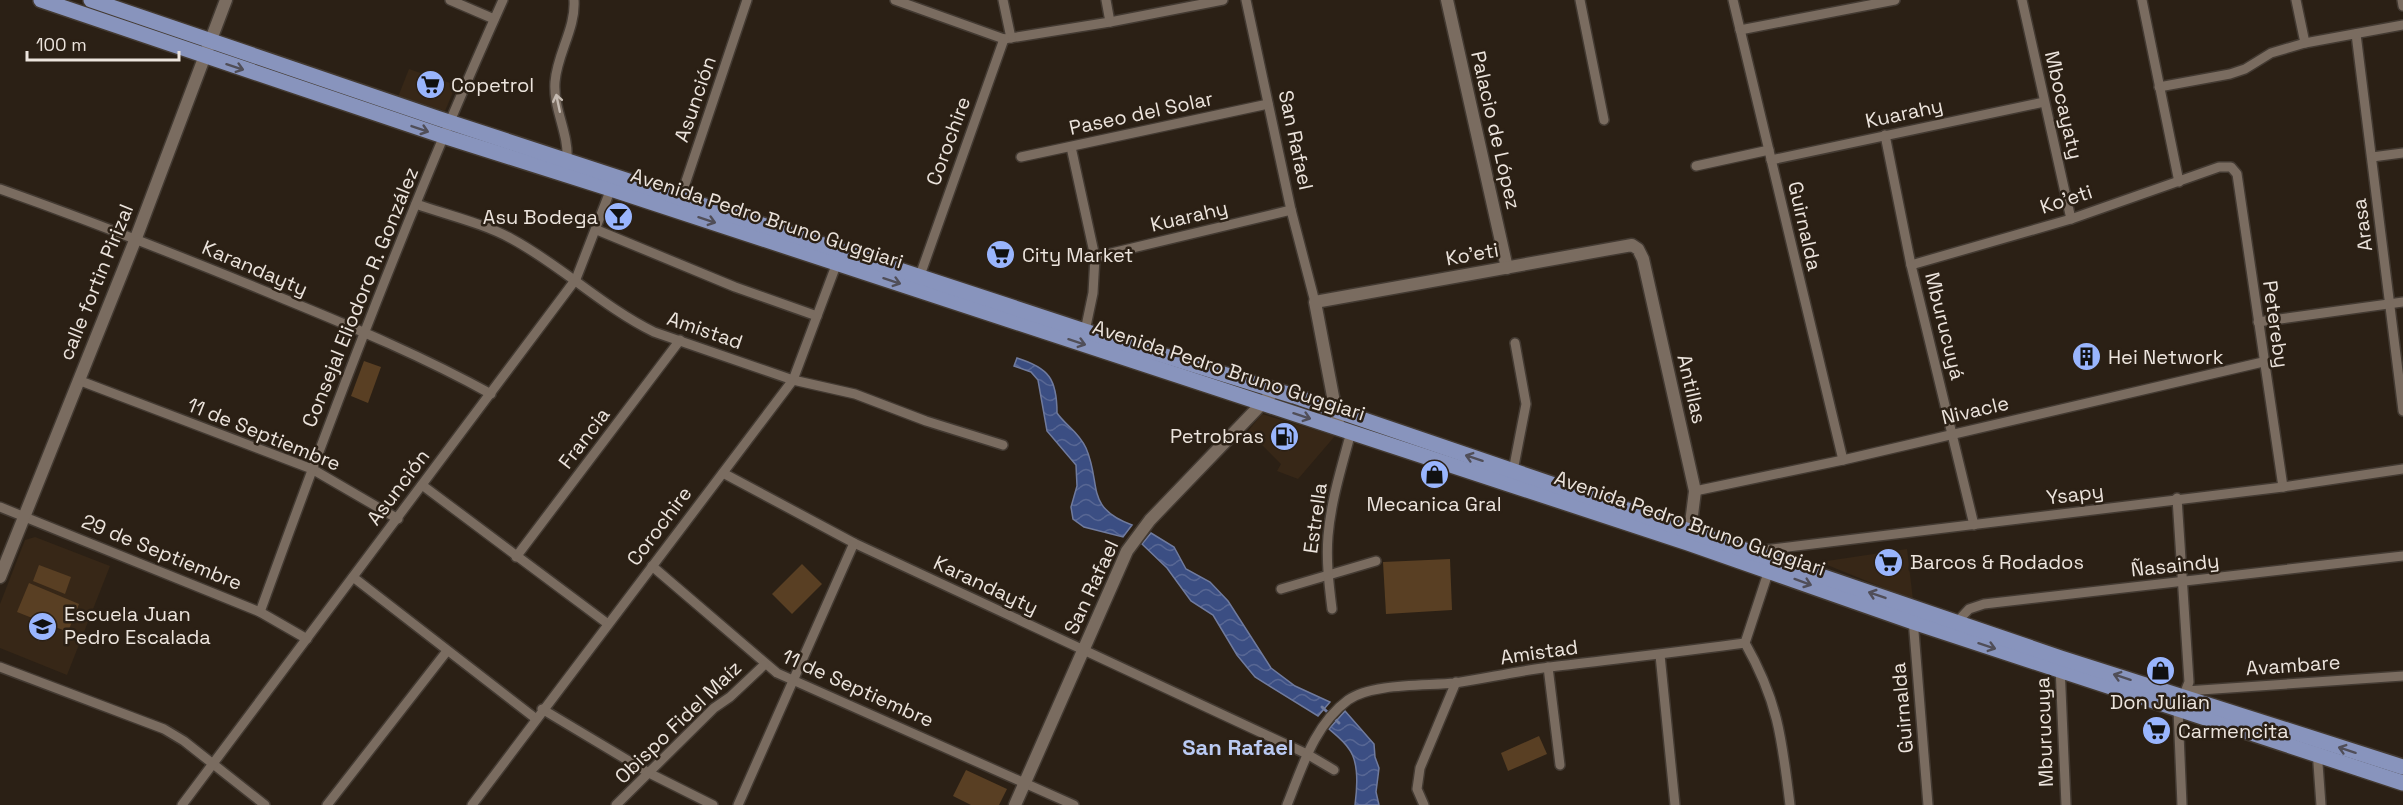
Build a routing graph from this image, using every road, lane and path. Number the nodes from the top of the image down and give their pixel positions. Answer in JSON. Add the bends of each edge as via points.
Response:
{"nodes":[{"id":1,"x":40,"y":0,"type":"edge"},
{"id":2,"x":91,"y":0,"type":"edge"},
{"id":3,"x":226,"y":0,"type":"edge"},
{"id":4,"x":450,"y":0,"type":"edge"},
{"id":5,"x":503,"y":0,"type":"edge"},
{"id":6,"x":574,"y":0,"type":"edge"},
{"id":7,"x":747,"y":0,"type":"edge"},
{"id":8,"x":895,"y":0,"type":"edge"},
{"id":9,"x":1003,"y":0,"type":"edge"},
{"id":10,"x":1106,"y":0,"type":"edge"},
{"id":11,"x":1223,"y":0,"type":"edge"},
{"id":12,"x":1246,"y":0,"type":"edge"},
{"id":13,"x":1447,"y":0,"type":"edge"},
{"id":14,"x":1580,"y":0,"type":"edge"},
{"id":15,"x":1733,"y":0,"type":"edge"},
{"id":16,"x":1895,"y":0,"type":"edge"},
{"id":17,"x":2022,"y":0,"type":"edge"},
{"id":18,"x":2142,"y":0,"type":"edge"},
{"id":19,"x":2296,"y":0,"type":"edge"},
{"id":20,"x":2402,"y":0,"type":"edge"},
{"id":21,"x":2403,"y":6,"type":"edge"},
{"id":22,"x":494,"y":19,"type":"junction"},
{"id":23,"x":1110,"y":22,"type":"junction"},
{"id":24,"x":2403,"y":25,"type":"edge"},
{"id":25,"x":1740,"y":30,"type":"junction"},
{"id":26,"x":2356,"y":34,"type":"junction"},
{"id":27,"x":1008,"y":39,"type":"junction"},
{"id":28,"x":212,"y":40,"type":"junction"},
{"id":29,"x":2305,"y":43,"type":"junction"},
{"id":30,"x":205,"y":57,"type":"junction"},
{"id":31,"x":2159,"y":87,"type":"junction"},
{"id":32,"x":2044,"y":102,"type":"junction"},
{"id":33,"x":1268,"y":104,"type":"junction"},
{"id":34,"x":1604,"y":120,"type":"dead end"},
{"id":35,"x":448,"y":121,"type":"junction"},
{"id":36,"x":1885,"y":135,"type":"junction"},
{"id":37,"x":443,"y":136,"type":"junction"},
{"id":38,"x":1071,"y":147,"type":"junction"},
{"id":39,"x":2403,"y":153,"type":"edge"},
{"id":40,"x":1770,"y":155,"type":"junction"},
{"id":41,"x":1021,"y":157,"type":"dead end"},
{"id":42,"x":2372,"y":157,"type":"junction"},
{"id":43,"x":567,"y":160,"type":"junction"},
{"id":44,"x":1696,"y":166,"type":"dead end"},
{"id":45,"x":2231,"y":167,"type":"joint"},
{"id":46,"x":614,"y":182,"type":"junction"},
{"id":47,"x":2179,"y":182,"type":"junction"},
{"id":48,"x":0,"y":189,"type":"edge"},
{"id":49,"x":416,"y":204,"type":"junction"},
{"id":50,"x":679,"y":204,"type":"junction"},
{"id":51,"x":1291,"y":210,"type":"junction"},
{"id":52,"x":2071,"y":219,"type":"junction"},
{"id":53,"x":597,"y":230,"type":"junction"},
{"id":54,"x":136,"y":238,"type":"junction"},
{"id":55,"x":1635,"y":246,"type":"joint"},
{"id":56,"x":839,"y":257,"type":"junction"},
{"id":57,"x":1095,"y":257,"type":"junction"},
{"id":58,"x":1911,"y":265,"type":"junction"},
{"id":59,"x":1507,"y":268,"type":"junction"},
{"id":60,"x":576,"y":279,"type":"junction"},
{"id":61,"x":917,"y":282,"type":"junction"},
{"id":62,"x":1315,"y":302,"type":"junction"},
{"id":63,"x":2403,"y":302,"type":"edge"},
{"id":64,"x":2389,"y":304,"type":"junction"},
{"id":65,"x":817,"y":316,"type":"junction"},
{"id":66,"x":2258,"y":322,"type":"junction"},
{"id":67,"x":1085,"y":331,"type":"junction"},
{"id":68,"x":363,"y":332,"type":"junction"},
{"id":69,"x":680,"y":340,"type":"junction"},
{"id":70,"x":1515,"y":343,"type":"dead end"},
{"id":71,"x":2263,"y":362,"type":"junction"},
{"id":72,"x":78,"y":380,"type":"junction"},
{"id":73,"x":793,"y":380,"type":"junction"},
{"id":74,"x":1275,"y":390,"type":"junction"},
{"id":75,"x":491,"y":394,"type":"junction"},
{"id":76,"x":1263,"y":403,"type":"junction"},
{"id":77,"x":1336,"y":411,"type":"junction"},
{"id":78,"x":2403,"y":411,"type":"edge"},
{"id":79,"x":1345,"y":430,"type":"junction"},
{"id":80,"x":1952,"y":434,"type":"junction"},
{"id":81,"x":1003,"y":445,"type":"dead end"},
{"id":82,"x":1843,"y":460,"type":"junction"},
{"id":83,"x":312,"y":469,"type":"junction"},
{"id":84,"x":2403,"y":469,"type":"edge"},
{"id":85,"x":1513,"y":471,"type":"junction"},
{"id":86,"x":723,"y":473,"type":"junction"},
{"id":87,"x":422,"y":485,"type":"junction"},
{"id":88,"x":2283,"y":487,"type":"junction"},
{"id":89,"x":1695,"y":491,"type":"junction"},
{"id":90,"x":2177,"y":498,"type":"junction"},
{"id":91,"x":0,"y":507,"type":"edge"},
{"id":92,"x":24,"y":516,"type":"junction"},
{"id":93,"x":398,"y":519,"type":"junction"},
{"id":94,"x":1974,"y":525,"type":"junction"},
{"id":95,"x":1689,"y":537,"type":"junction"},
{"id":96,"x":854,"y":543,"type":"junction"},
{"id":97,"x":1750,"y":552,"type":"junction"},
{"id":98,"x":2403,"y":556,"type":"edge"},
{"id":99,"x":516,"y":557,"type":"junction"},
{"id":100,"x":1376,"y":561,"type":"dead end"},
{"id":101,"x":652,"y":566,"type":"junction"},
{"id":102,"x":1769,"y":570,"type":"junction"},
{"id":103,"x":1328,"y":573,"type":"junction"},
{"id":104,"x":0,"y":577,"type":"edge"},
{"id":105,"x":353,"y":577,"type":"junction"},
{"id":106,"x":2183,"y":583,"type":"junction"},
{"id":107,"x":1281,"y":589,"type":"dead end"},
{"id":108,"x":1332,"y":609,"type":"dead end"},
{"id":109,"x":260,"y":612,"type":"junction"},
{"id":110,"x":1913,"y":615,"type":"junction"},
{"id":111,"x":1957,"y":622,"type":"junction"},
{"id":112,"x":608,"y":624,"type":"junction"},
{"id":113,"x":307,"y":639,"type":"junction"},
{"id":114,"x":1745,"y":643,"type":"junction"},
{"id":115,"x":1083,"y":650,"type":"junction"},
{"id":116,"x":447,"y":651,"type":"junction"},
{"id":117,"x":1660,"y":655,"type":"junction"},
{"id":118,"x":764,"y":664,"type":"junction"},
{"id":119,"x":2060,"y":664,"type":"junction"},
{"id":120,"x":0,"y":667,"type":"edge"},
{"id":121,"x":1548,"y":667,"type":"junction"},
{"id":122,"x":2403,"y":676,"type":"edge"},
{"id":123,"x":792,"y":681,"type":"junction"},
{"id":124,"x":1456,"y":682,"type":"junction"},
{"id":125,"x":2183,"y":699,"type":"junction"},
{"id":126,"x":542,"y":709,"type":"junction"},
{"id":127,"x":535,"y":718,"type":"junction"},
{"id":128,"x":2317,"y":740,"type":"junction"},
{"id":129,"x":1307,"y":754,"type":"junction"},
{"id":130,"x":2318,"y":756,"type":"junction"},
{"id":131,"x":214,"y":765,"type":"junction"},
{"id":132,"x":1560,"y":765,"type":"dead end"},
{"id":133,"x":2403,"y":767,"type":"edge"},
{"id":134,"x":1334,"y":770,"type":"dead end"},
{"id":135,"x":649,"y":773,"type":"junction"},
{"id":136,"x":1025,"y":782,"type":"junction"},
{"id":137,"x":2403,"y":783,"type":"edge"},
{"id":138,"x":183,"y":805,"type":"edge"},
{"id":139,"x":265,"y":805,"type":"edge"},
{"id":140,"x":327,"y":805,"type":"edge"},
{"id":141,"x":472,"y":805,"type":"edge"},
{"id":142,"x":616,"y":805,"type":"edge"},
{"id":143,"x":713,"y":805,"type":"edge"},
{"id":144,"x":738,"y":805,"type":"edge"},
{"id":145,"x":1015,"y":805,"type":"edge"},
{"id":146,"x":1074,"y":805,"type":"edge"},
{"id":147,"x":1287,"y":805,"type":"edge"},
{"id":148,"x":1424,"y":805,"type":"edge"},
{"id":149,"x":1675,"y":805,"type":"edge"},
{"id":150,"x":1790,"y":805,"type":"edge"},
{"id":151,"x":1928,"y":805,"type":"edge"},
{"id":152,"x":2066,"y":805,"type":"edge"},
{"id":153,"x":2182,"y":805,"type":"edge"},
{"id":154,"x":2320,"y":805,"type":"edge"}],
"edges":[{"from":1,"to":30,"type":"main road","name":"Avenida Pedro Bruno Guggiari"},
{"from":2,"to":28,"type":"main road","name":"Avenida Pedro Bruno Guggiari"},
{"from":3,"to":28,"type":"street","name":"calle fortin Pirizal"},
{"from":4,"to":22,"type":"street"},
{"from":5,"to":22,"type":"street","name":"Consejal Eliodoro R. González"},
{"from":43,"to":6,"type":"street","one_way":true,"via":[[566,132],[555,81]]},
{"from":7,"to":50,"type":"street","name":"Asunción"},
{"from":8,"to":27,"type":"street"},
{"from":9,"to":27,"type":"street"},
{"from":10,"to":23,"type":"street"},
{"from":11,"to":23,"type":"street"},
{"from":12,"to":33,"type":"street","name":"San Rafael"},
{"from":13,"to":59,"type":"street","name":"Palacio de López"},
{"from":14,"to":34,"type":"street"},
{"from":15,"to":25,"type":"street","name":"Guirnalda"},
{"from":16,"to":25,"type":"street"},
{"from":17,"to":32,"type":"street","name":"Mbocayaty"},
{"from":18,"to":31,"type":"street"},
{"from":19,"to":29,"type":"street"},
{"from":20,"to":21,"type":"street"},
{"from":22,"to":35,"type":"street","name":"Consejal Eliodoro R. González"},
{"from":23,"to":27,"type":"street"},
{"from":24,"to":26,"type":"street"},
{"from":25,"to":40,"type":"street","name":"Guirnalda"},
{"from":26,"to":29,"type":"street"},
{"from":26,"to":42,"type":"street","name":"Arasa"},
{"from":27,"to":61,"type":"street","name":"Corochire"},
{"from":28,"to":30,"type":"street","name":"calle fortin Pirizal"},
{"from":28,"to":35,"type":"main road","name":"Avenida Pedro Bruno Guggiari"},
{"from":29,"to":31,"type":"street","via":[[2271,53],[2230,74]]},
{"from":30,"to":37,"type":"main road","name":"Avenida Pedro Bruno Guggiari","one_way":true},
{"from":30,"to":54,"type":"street","name":"calle fortin Pirizal"},
{"from":31,"to":47,"type":"street"},
{"from":32,"to":36,"type":"street","name":"Kuarahy"},
{"from":32,"to":52,"type":"street","name":"Mbocayaty"},
{"from":33,"to":38,"type":"street","name":"Paseo del Solar"},
{"from":33,"to":51,"type":"street","name":"San Rafael"},
{"from":35,"to":37,"type":"street","name":"Consejal Eliodoro R. González"},
{"from":35,"to":43,"type":"main road","name":"Avenida Pedro Bruno Guggiari"},
{"from":36,"to":40,"type":"street","name":"Kuarahy"},
{"from":36,"to":58,"type":"street","name":"Mburucuyá"},
{"from":37,"to":46,"type":"main road","name":"Avenida Pedro Bruno Guggiari"},
{"from":37,"to":49,"type":"street","name":"Consejal Eliodoro R. González"},
{"from":38,"to":41,"type":"street","name":"Paseo del Solar"},
{"from":38,"to":57,"type":"street"},
{"from":39,"to":42,"type":"street"},
{"from":40,"to":44,"type":"street","name":"Kuarahy"},
{"from":40,"to":82,"type":"street","name":"Guirnalda"},
{"from":42,"to":64,"type":"street","name":"Arasa"},
{"from":43,"to":46,"type":"main road","name":"Avenida Pedro Bruno Guggiari"},
{"from":45,"to":47,"type":"street","name":"Ko'eti","via":[[2219,167]]},
{"from":45,"to":66,"type":"street","name":"Petereby","via":[[2237,174]]},
{"from":46,"to":50,"type":"main road","name":"Avenida Pedro Bruno Guggiari"},
{"from":46,"to":53,"type":"street","name":"Asunción"},
{"from":47,"to":52,"type":"street","name":"Ko'eti"},
{"from":48,"to":54,"type":"street","name":"Karandayty"},
{"from":49,"to":60,"type":"street","name":"Amistad","via":[[510,238]]},
{"from":49,"to":68,"type":"street","name":"Consejal Eliodoro R. González"},
{"from":50,"to":56,"type":"main road","name":"Avenida Pedro Bruno Guggiari"},
{"from":51,"to":57,"type":"street","name":"Kuarahy"},
{"from":51,"to":62,"type":"street","name":"San Rafael"},
{"from":52,"to":58,"type":"street","name":"Ko'eti"},
{"from":53,"to":60,"type":"street","name":"Asunción"},
{"from":53,"to":65,"type":"street"},
{"from":54,"to":68,"type":"street","name":"Karandayty"},
{"from":54,"to":72,"type":"street","name":"calle fortin Pirizal"},
{"from":55,"to":59,"type":"street","name":"Ko'eti","via":[[1610,247]]},
{"from":55,"to":89,"type":"street","name":"Antillas","via":[[1643,259]]},
{"from":56,"to":61,"type":"main road","name":"Avenida Pedro Bruno Guggiari"},
{"from":56,"to":65,"type":"street","name":"Corochire"},
{"from":57,"to":67,"type":"street"},
{"from":58,"to":80,"type":"street","name":"Mburucuyá"},
{"from":59,"to":62,"type":"street","name":"Ko'eti"},
{"from":60,"to":69,"type":"street","name":"Amistad","via":[[633,321]]},
{"from":60,"to":75,"type":"street","name":"Asunción"},
{"from":61,"to":67,"type":"main road","name":"Avenida Pedro Bruno Guggiari"},
{"from":61,"to":76,"type":"main road","name":"Avenida Pedro Bruno Guggiari","one_way":true},
{"from":62,"to":77,"type":"street","name":"San Rafael"},
{"from":63,"to":64,"type":"street"},
{"from":64,"to":66,"type":"street"},
{"from":64,"to":78,"type":"street","name":"Arasa"},
{"from":65,"to":73,"type":"street","name":"Corochire"},
{"from":66,"to":71,"type":"street","name":"Petereby"},
{"from":67,"to":74,"type":"main road","name":"Avenida Pedro Bruno Guggiari"},
{"from":68,"to":75,"type":"street","name":"Karandayty","via":[[445,368]]},
{"from":68,"to":83,"type":"street","name":"Consejal Eliodoro R. González"},
{"from":69,"to":73,"type":"street","name":"Amistad"},
{"from":69,"to":99,"type":"street","name":"Francia"},
{"from":70,"to":85,"type":"street","via":[[1526,404]]},
{"from":71,"to":80,"type":"street","name":"Nivacle"},
{"from":71,"to":88,"type":"street","name":"Petereby"},
{"from":72,"to":83,"type":"street","name":"11 de Septiembre"},
{"from":72,"to":92,"type":"street","name":"calle fortin Pirizal"},
{"from":73,"to":81,"type":"street","name":"Amistad","via":[[855,394]]},
{"from":73,"to":86,"type":"street","name":"Corochire"},
{"from":74,"to":76,"type":"street","name":"San Rafael"},
{"from":74,"to":77,"type":"main road","name":"Avenida Pedro Bruno Guggiari"},
{"from":75,"to":87,"type":"street","name":"Asunción"},
{"from":76,"to":79,"type":"main road","name":"Avenida Pedro Bruno Guggiari","one_way":true},
{"from":76,"to":115,"type":"street","name":"San Rafael","via":[[1150,520],[1127,551]]},
{"from":77,"to":79,"type":"street","name":"San Rafael"},
{"from":85,"to":77,"type":"main road","name":"Avenida Pedro Bruno Guggiari","one_way":true},
{"from":79,"to":95,"type":"main road","name":"Avenida Pedro Bruno Guggiari"},
{"from":79,"to":103,"type":"street","name":"Estrella","via":[[1331,507]]},
{"from":80,"to":82,"type":"street","name":"Nivacle"},
{"from":80,"to":94,"type":"street","name":"Mburucuyá"},
{"from":82,"to":89,"type":"street","name":"Nivacle"},
{"from":83,"to":93,"type":"street","name":"11 de Septiembre"},
{"from":83,"to":109,"type":"street","name":"Consejal Eliodoro R. González"},
{"from":84,"to":88,"type":"street","name":"Ysapy"},
{"from":85,"to":95,"type":"main road","name":"Avenida Pedro Bruno Guggiari"},
{"from":86,"to":96,"type":"street","name":"Karandayty"},
{"from":86,"to":101,"type":"street","name":"Corochire"},
{"from":87,"to":93,"type":"street","name":"Asunción"},
{"from":87,"to":99,"type":"street"},
{"from":88,"to":90,"type":"street","name":"Ysapy"},
{"from":89,"to":95,"type":"street","name":"Antillas"},
{"from":90,"to":94,"type":"street","name":"Ysapy"},
{"from":90,"to":106,"type":"street"},
{"from":91,"to":92,"type":"street","name":"29 de Septiembre"},
{"from":92,"to":104,"type":"street","name":"calle fortin Pirizal"},
{"from":92,"to":109,"type":"street","name":"29 de Septiembre"},
{"from":93,"to":105,"type":"street","name":"Asunción"},
{"from":94,"to":97,"type":"street","name":"Ysapy"},
{"from":95,"to":97,"type":"main road","name":"Avenida Pedro Bruno Guggiari"},
{"from":95,"to":102,"type":"main road","name":"Avenida Pedro Bruno Guggiari"},
{"from":96,"to":115,"type":"street","name":"Karandayty"},
{"from":96,"to":123,"type":"street"},
{"from":110,"to":97,"type":"main road","name":"Avenida Pedro Bruno Guggiari","one_way":true},
{"from":98,"to":106,"type":"street","name":"Ñasaindy"},
{"from":99,"to":112,"type":"street"},
{"from":100,"to":103,"type":"street"},
{"from":101,"to":112,"type":"street","name":"Corochire"},
{"from":101,"to":118,"type":"street","name":"11 de Septiembre"},
{"from":102,"to":110,"type":"main road","name":"Avenida Pedro Bruno Guggiari","one_way":true},
{"from":102,"to":114,"type":"street"},
{"from":103,"to":107,"type":"street"},
{"from":103,"to":108,"type":"street","name":"Estrella"},
{"from":105,"to":113,"type":"street","name":"Asunción"},
{"from":105,"to":116,"type":"street"},
{"from":106,"to":111,"type":"street","name":"Ñasaindy","via":[[1984,604],[1969,609]]},
{"from":106,"to":125,"type":"street","via":[[2188,682]]},
{"from":109,"to":113,"type":"street","name":"29 de Septiembre"},
{"from":110,"to":111,"type":"main road","name":"Avenida Pedro Bruno Guggiari"},
{"from":110,"to":119,"type":"main road","name":"Avenida Pedro Bruno Guggiari","one_way":true},
{"from":110,"to":151,"type":"street","name":"Guirnalda"},
{"from":111,"to":119,"type":"main road","name":"Avenida Pedro Bruno Guggiari"},
{"from":112,"to":126,"type":"street","name":"Corochire"},
{"from":113,"to":131,"type":"street","name":"Asunción"},
{"from":114,"to":117,"type":"street","name":"Amistad"},
{"from":114,"to":150,"type":"street","via":[[1765,677],[1782,732]]},
{"from":115,"to":129,"type":"street","name":"Karandayty"},
{"from":115,"to":136,"type":"street","name":"San Rafael"},
{"from":116,"to":127,"type":"street"},
{"from":116,"to":140,"type":"street"},
{"from":117,"to":121,"type":"street","name":"Amistad"},
{"from":117,"to":149,"type":"street"},
{"from":118,"to":123,"type":"street","name":"11 de Septiembre"},
{"from":118,"to":135,"type":"street","name":"Obispo Fidel Maíz"},
{"from":119,"to":125,"type":"main road","name":"Avenida Pedro Bruno Guggiari"},
{"from":119,"to":152,"type":"street","name":"Mburucuya"},
{"from":120,"to":131,"type":"street","via":[[164,729]]},
{"from":121,"to":124,"type":"street","name":"Amistad"},
{"from":121,"to":132,"type":"street"},
{"from":122,"to":125,"type":"street","name":"Avambare"},
{"from":123,"to":136,"type":"street","name":"11 de Septiembre"},
{"from":123,"to":144,"type":"street"},
{"from":124,"to":129,"type":"street","name":"Amistad","via":[[1356,695],[1322,728]]},
{"from":124,"to":148,"type":"street","via":[[1419,768],[1417,789]]},
{"from":125,"to":128,"type":"main road","name":"Avenida Pedro Bruno Guggiari"},
{"from":125,"to":130,"type":"main road","name":"Avenida Pedro Bruno Guggiari"},
{"from":125,"to":153,"type":"street"},
{"from":126,"to":127,"type":"street","name":"Corochire"},
{"from":126,"to":135,"type":"street"},
{"from":127,"to":141,"type":"street","name":"Corochire"},
{"from":128,"to":130,"type":"street"},
{"from":133,"to":128,"type":"main road","name":"Avenida Pedro Bruno Guggiari","one_way":true},
{"from":129,"to":134,"type":"street","name":"Karandayty"},
{"from":129,"to":147,"type":"street"},
{"from":130,"to":137,"type":"main road","name":"Avenida Pedro Bruno Guggiari"},
{"from":130,"to":154,"type":"street"},
{"from":131,"to":138,"type":"street","name":"Asunción"},
{"from":131,"to":139,"type":"street"},
{"from":135,"to":142,"type":"street","name":"Obispo Fidel Maíz"},
{"from":135,"to":143,"type":"street"},
{"from":136,"to":145,"type":"street","name":"San Rafael"},
{"from":136,"to":146,"type":"street","name":"11 de Septiembre"}]}
